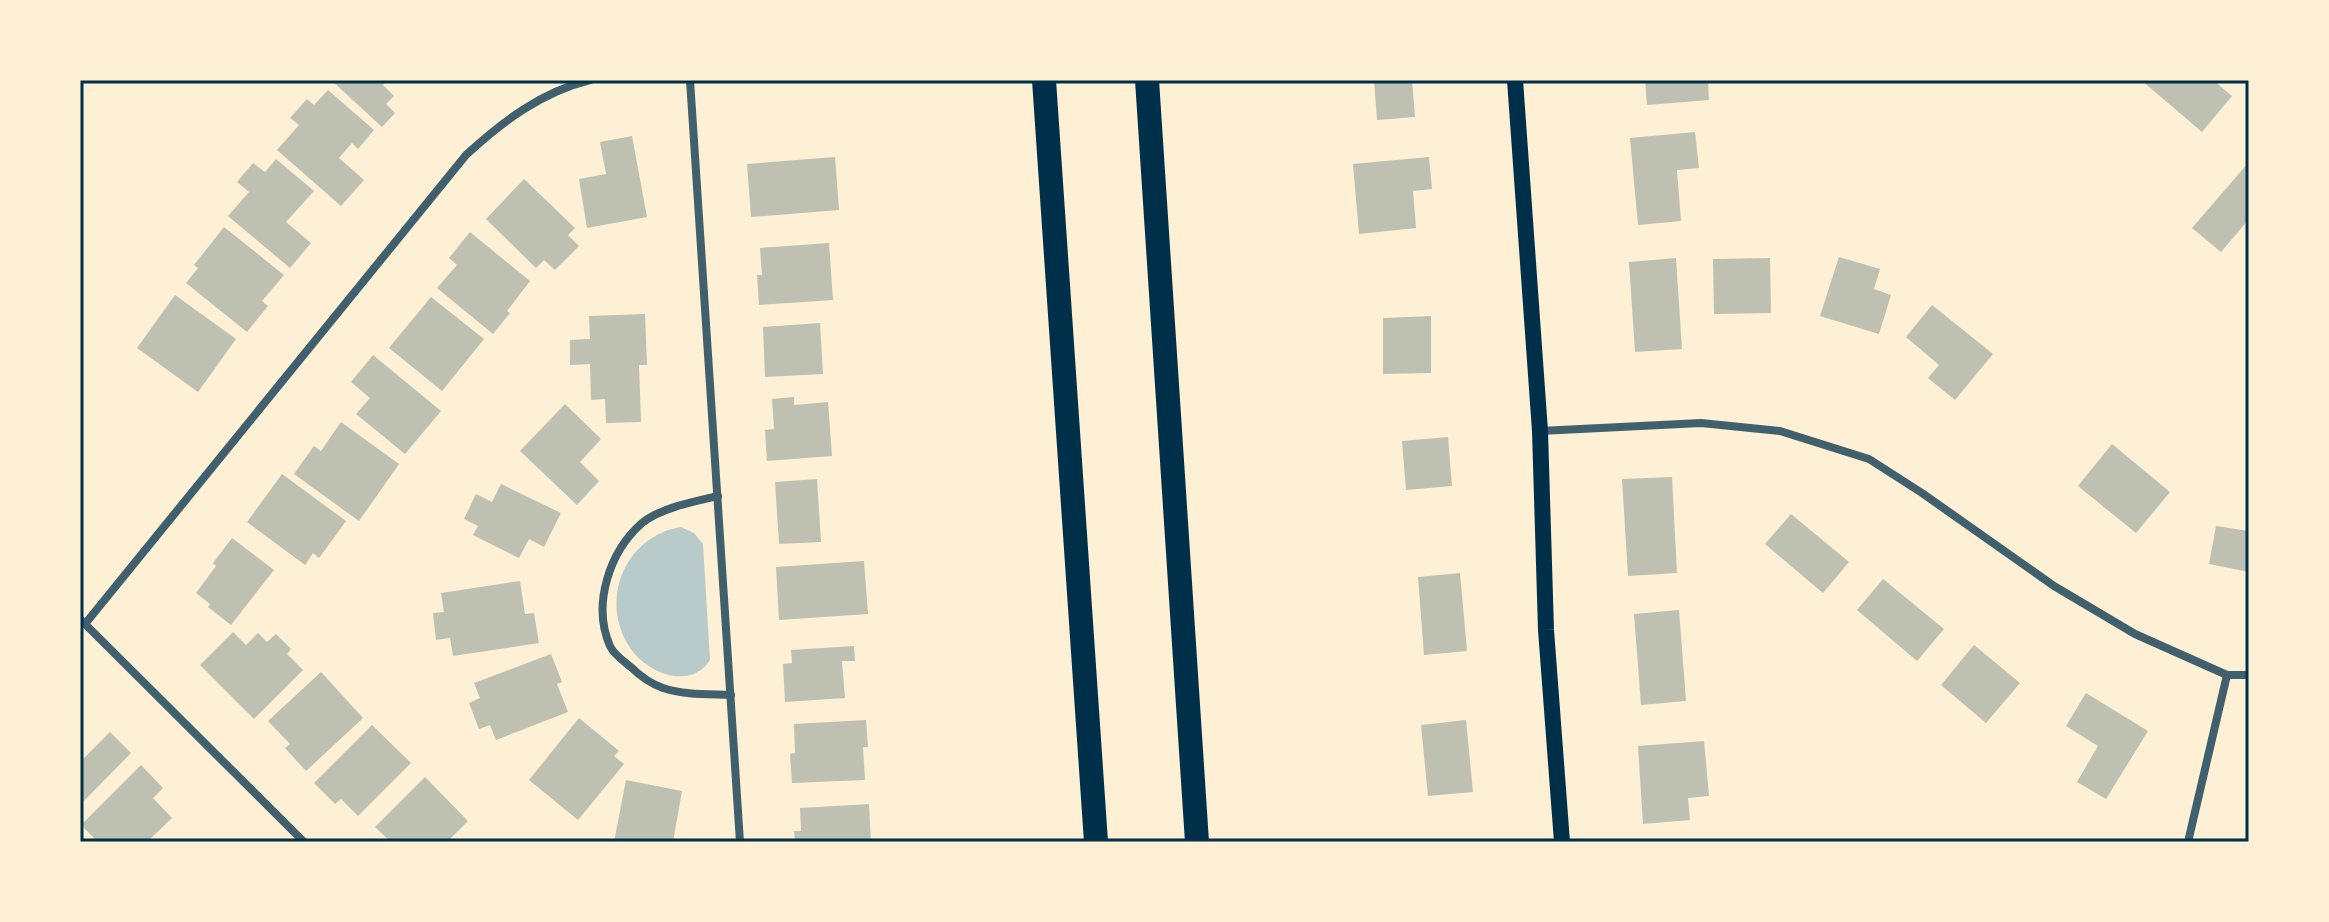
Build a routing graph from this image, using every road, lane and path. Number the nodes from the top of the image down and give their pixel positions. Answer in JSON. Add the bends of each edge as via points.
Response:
{"nodes":[{"id":1,"x":590,"y":80,"type":"edge"},
{"id":2,"x":690,"y":80,"type":"edge"},
{"id":3,"x":1044,"y":80,"type":"edge"},
{"id":4,"x":1147,"y":80,"type":"edge"},
{"id":5,"x":1515,"y":80,"type":"edge"},
{"id":6,"x":1540,"y":431,"type":"junction"},
{"id":7,"x":718,"y":496,"type":"junction"},
{"id":8,"x":82,"y":621,"type":"edge"},
{"id":9,"x":2227,"y":675,"type":"junction"},
{"id":10,"x":2249,"y":675,"type":"edge"},
{"id":11,"x":731,"y":695,"type":"junction"},
{"id":12,"x":304,"y":842,"type":"edge"},
{"id":13,"x":740,"y":842,"type":"edge"},
{"id":14,"x":1096,"y":842,"type":"edge"},
{"id":15,"x":1197,"y":842,"type":"edge"},
{"id":16,"x":1562,"y":842,"type":"edge"},
{"id":17,"x":2188,"y":842,"type":"edge"}],
"edges":[{"from":1,"to":8,"type":"street","via":[[532,103],[466,155]]},
{"from":2,"to":7,"type":"street"},
{"from":3,"to":14,"type":"highway"},
{"from":4,"to":15,"type":"highway"},
{"from":5,"to":6,"type":"main road"},
{"from":6,"to":9,"type":"street","via":[[1701,423],[1780,431],[1869,459],[2067,594],[2135,634]]},
{"from":6,"to":16,"type":"main road","via":[[1546,630]]},
{"from":7,"to":11,"type":"street"},
{"from":7,"to":11,"type":"street","via":[[644,521],[619,548],[601,616],[611,649],[639,675],[662,688]]},
{"from":8,"to":12,"type":"street"},
{"from":9,"to":10,"type":"street"},
{"from":9,"to":17,"type":"street"},
{"from":11,"to":13,"type":"street"}]}
